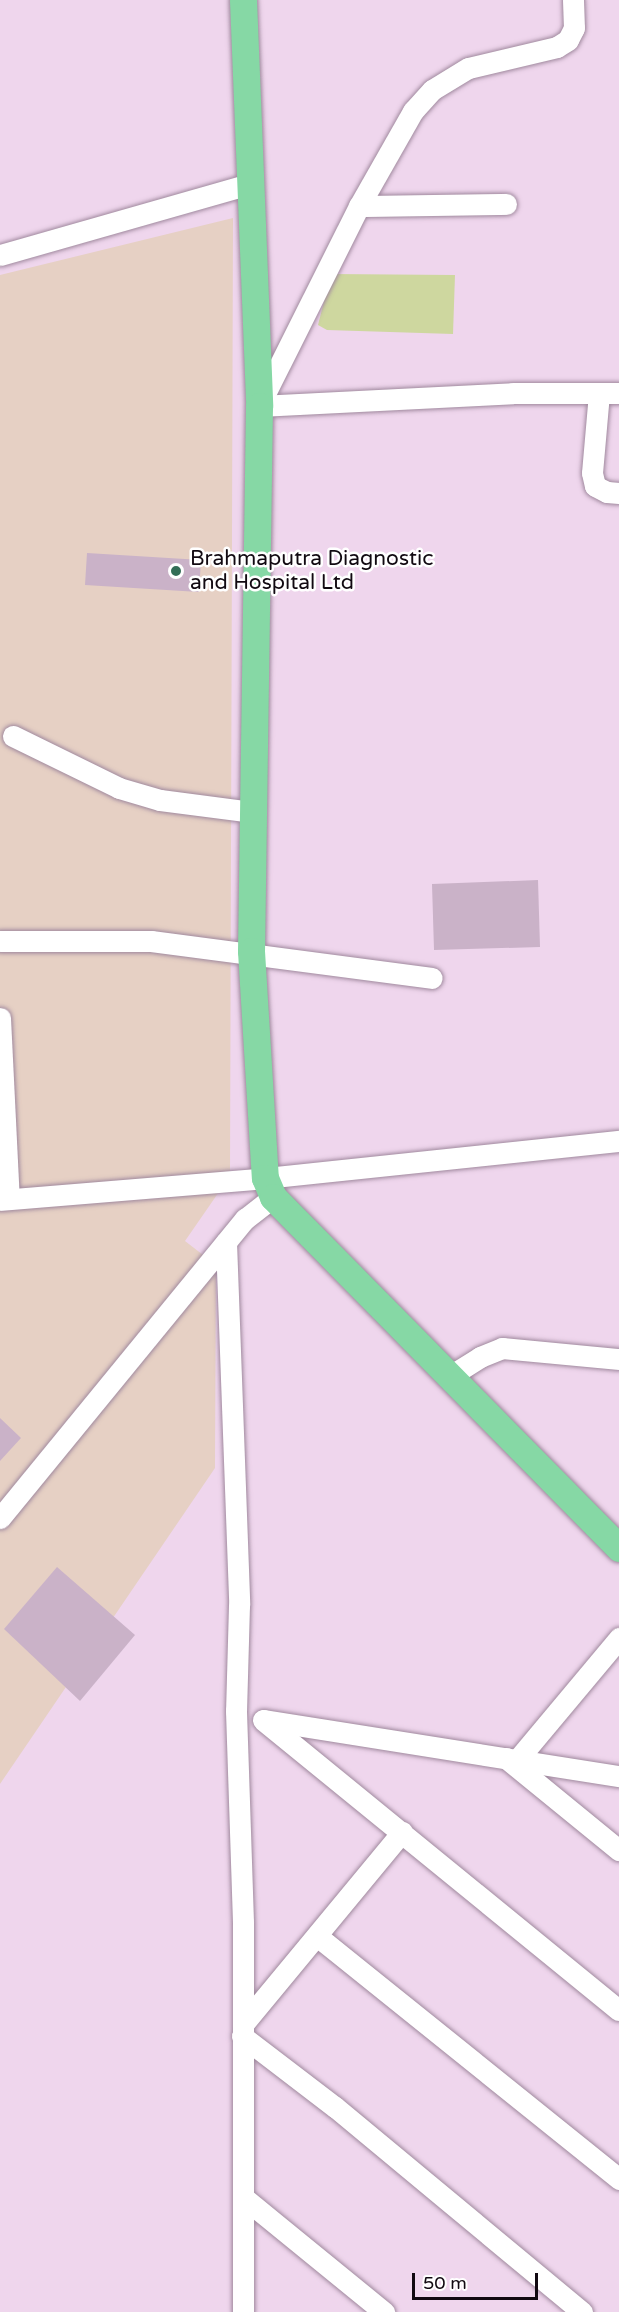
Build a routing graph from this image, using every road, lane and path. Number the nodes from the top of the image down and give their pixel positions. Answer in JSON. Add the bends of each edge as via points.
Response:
{"nodes":[{"id":1,"x":243,"y":0,"type":"edge"},
{"id":2,"x":573,"y":0,"type":"edge"},
{"id":3,"x":252,"y":183,"type":"junction"},
{"id":4,"x":506,"y":204,"type":"dead end"},
{"id":5,"x":359,"y":206,"type":"junction"},
{"id":6,"x":0,"y":255,"type":"edge"},
{"id":7,"x":609,"y":393,"type":"edge"},
{"id":8,"x":259,"y":406,"type":"junction"},
{"id":9,"x":619,"y":493,"type":"edge"},
{"id":10,"x":13,"y":736,"type":"dead end"},
{"id":11,"x":254,"y":812,"type":"junction"},
{"id":12,"x":0,"y":941,"type":"edge"},
{"id":13,"x":251,"y":957,"type":"junction"},
{"id":14,"x":432,"y":978,"type":"dead end"},
{"id":15,"x":0,"y":1018,"type":"edge"},
{"id":16,"x":619,"y":1141,"type":"edge"},
{"id":17,"x":269,"y":1187,"type":"junction"},
{"id":18,"x":4,"y":1200,"type":"edge"},
{"id":19,"x":226,"y":1242,"type":"junction"},
{"id":20,"x":619,"y":1359,"type":"edge"},
{"id":21,"x":450,"y":1376,"type":"junction"},
{"id":22,"x":1,"y":1513,"type":"edge"},
{"id":23,"x":619,"y":1548,"type":"edge"},
{"id":24,"x":619,"y":1638,"type":"edge"},
{"id":25,"x":236,"y":1711,"type":"junction"},
{"id":26,"x":262,"y":1720,"type":"junction"},
{"id":27,"x":512,"y":1758,"type":"junction"},
{"id":28,"x":619,"y":1776,"type":"edge"},
{"id":29,"x":402,"y":1832,"type":"junction"},
{"id":30,"x":619,"y":1850,"type":"edge"},
{"id":31,"x":317,"y":1936,"type":"junction"},
{"id":32,"x":619,"y":2010,"type":"edge"},
{"id":33,"x":243,"y":2030,"type":"junction"},
{"id":34,"x":619,"y":2179,"type":"edge"},
{"id":35,"x":244,"y":2198,"type":"junction"},
{"id":36,"x":243,"y":2312,"type":"edge"},
{"id":37,"x":384,"y":2312,"type":"edge"},
{"id":38,"x":582,"y":2312,"type":"edge"}],
"edges":[{"from":1,"to":3,"type":"main road"},
{"from":2,"to":5,"type":"street","via":[[574,28],[568,40],[557,47],[468,68],[432,90],[413,111]]},
{"from":3,"to":6,"type":"street"},
{"from":3,"to":8,"type":"main road"},
{"from":4,"to":5,"type":"street"},
{"from":5,"to":8,"type":"street"},
{"from":7,"to":8,"type":"street","via":[[513,393]]},
{"from":7,"to":9,"type":"street","via":[[592,473],[595,486]]},
{"from":8,"to":11,"type":"main road"},
{"from":10,"to":11,"type":"street","via":[[119,788],[160,800]]},
{"from":11,"to":13,"type":"main road"},
{"from":12,"to":13,"type":"street","via":[[130,940]]},
{"from":13,"to":14,"type":"street"},
{"from":13,"to":17,"type":"main road"},
{"from":15,"to":18,"type":"street"},
{"from":16,"to":17,"type":"street"},
{"from":17,"to":18,"type":"street"},
{"from":17,"to":19,"type":"street"},
{"from":17,"to":21,"type":"main road"},
{"from":19,"to":22,"type":"street"},
{"from":19,"to":25,"type":"street","via":[[239,1605]]},
{"from":20,"to":21,"type":"street","via":[[502,1348]]},
{"from":21,"to":23,"type":"main road"},
{"from":24,"to":27,"type":"street"},
{"from":25,"to":26,"type":"street"},
{"from":25,"to":33,"type":"street"},
{"from":26,"to":27,"type":"street","via":[[421,1748]]},
{"from":26,"to":29,"type":"street"},
{"from":27,"to":28,"type":"street"},
{"from":27,"to":30,"type":"street"},
{"from":29,"to":31,"type":"street"},
{"from":29,"to":32,"type":"street"},
{"from":31,"to":33,"type":"street"},
{"from":31,"to":34,"type":"street"},
{"from":33,"to":35,"type":"street"},
{"from":33,"to":38,"type":"street"},
{"from":35,"to":36,"type":"street"},
{"from":35,"to":37,"type":"street"}]}
